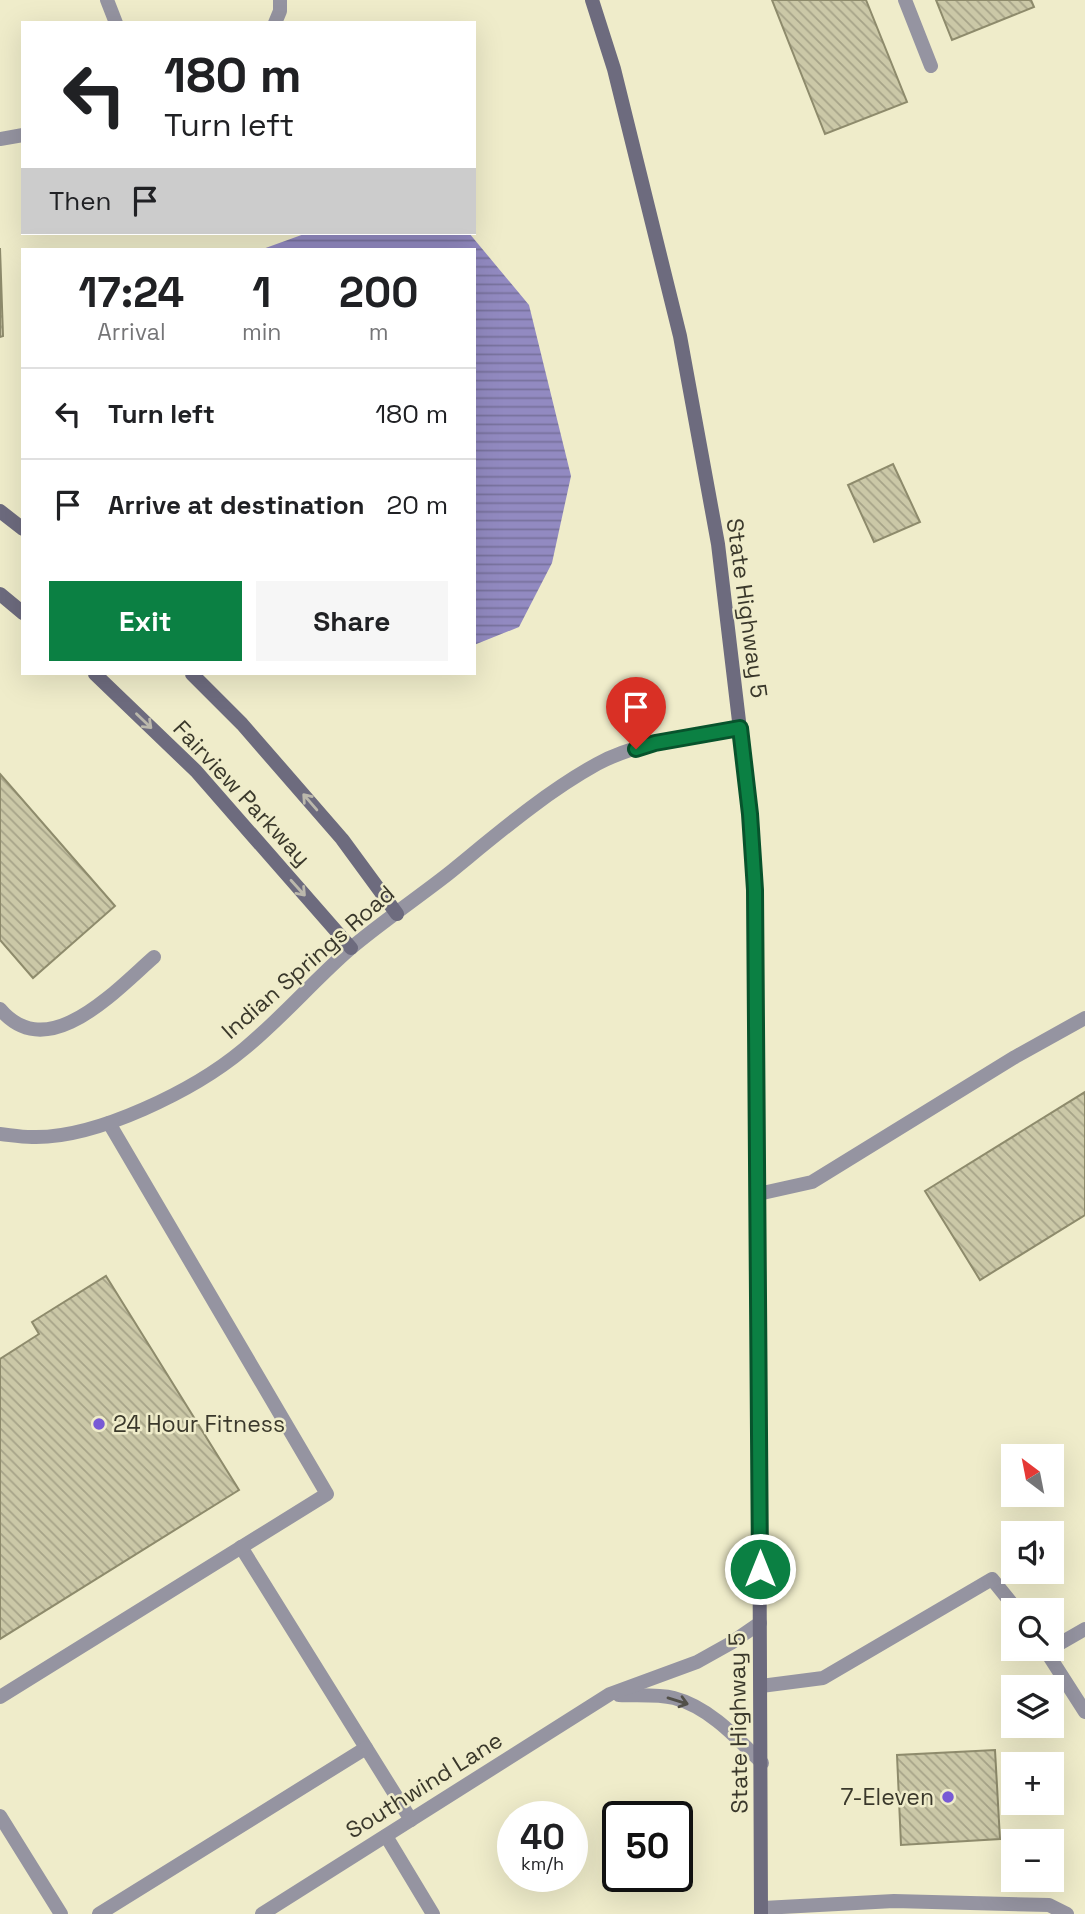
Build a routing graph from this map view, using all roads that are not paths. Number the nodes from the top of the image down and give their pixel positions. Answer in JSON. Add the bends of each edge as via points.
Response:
{"nodes":[{"id":1,"x":107,"y":0,"type":"edge"},
{"id":2,"x":280,"y":0,"type":"edge"},
{"id":3,"x":592,"y":0,"type":"edge"},
{"id":4,"x":905,"y":0,"type":"edge"},
{"id":5,"x":115,"y":21,"type":"edge"},
{"id":6,"x":276,"y":21,"type":"edge"},
{"id":7,"x":931,"y":66,"type":"dead end"},
{"id":8,"x":21,"y":135,"type":"edge"},
{"id":9,"x":0,"y":139,"type":"edge"},
{"id":10,"x":0,"y":511,"type":"edge"},
{"id":11,"x":21,"y":527,"type":"edge"},
{"id":12,"x":0,"y":594,"type":"edge"},
{"id":13,"x":21,"y":611,"type":"edge"},
{"id":14,"x":96,"y":675,"type":"edge"},
{"id":15,"x":193,"y":675,"type":"edge"},
{"id":16,"x":740,"y":728,"type":"junction"},
{"id":17,"x":397,"y":914,"type":"junction"},
{"id":18,"x":352,"y":948,"type":"junction"},
{"id":19,"x":154,"y":957,"type":"dead end"},
{"id":20,"x":0,"y":1009,"type":"edge"},
{"id":21,"x":1085,"y":1018,"type":"edge"},
{"id":22,"x":109,"y":1123,"type":"junction"},
{"id":23,"x":0,"y":1134,"type":"edge"},
{"id":24,"x":758,"y":1194,"type":"junction"},
{"id":25,"x":241,"y":1546,"type":"junction"},
{"id":26,"x":1007,"y":1598,"type":"edge"},
{"id":27,"x":760,"y":1623,"type":"junction"},
{"id":28,"x":1085,"y":1629,"type":"edge"},
{"id":29,"x":1064,"y":1640,"type":"edge"},
{"id":30,"x":1055,"y":1661,"type":"edge"},
{"id":31,"x":761,"y":1686,"type":"junction"},
{"id":32,"x":611,"y":1694,"type":"junction"},
{"id":33,"x":0,"y":1698,"type":"edge"},
{"id":34,"x":1085,"y":1712,"type":"edge"},
{"id":35,"x":366,"y":1748,"type":"junction"},
{"id":36,"x":762,"y":1763,"type":"junction"},
{"id":37,"x":0,"y":1816,"type":"edge"},
{"id":38,"x":411,"y":1820,"type":"junction"},
{"id":39,"x":386,"y":1836,"type":"junction"},
{"id":40,"x":894,"y":1908,"type":"edge"},
{"id":41,"x":763,"y":1912,"type":"edge"},
{"id":42,"x":61,"y":1914,"type":"edge"},
{"id":43,"x":99,"y":1914,"type":"edge"},
{"id":44,"x":262,"y":1914,"type":"edge"},
{"id":45,"x":433,"y":1914,"type":"edge"},
{"id":46,"x":1067,"y":1914,"type":"edge"}],
"edges":[{"from":1,"to":5,"type":"street"},
{"from":2,"to":6,"type":"street"},
{"from":3,"to":16,"type":"main road","name":"State Highway 5","via":[[614,69],[680,335],[718,544]]},
{"from":4,"to":7,"type":"street"},
{"from":8,"to":9,"type":"street"},
{"from":10,"to":11,"type":"main road"},
{"from":12,"to":13,"type":"main road"},
{"from":14,"to":18,"type":"main road","name":"Fairview Parkway","one_way":true,"via":[[196,771]]},
{"from":17,"to":15,"type":"main road","name":"Fairview Parkway","one_way":true,"via":[[342,839]]},
{"from":16,"to":17,"type":"street","name":"Indian Springs Road","via":[[655,743],[600,762],[532,807]]},
{"from":16,"to":24,"type":"main road","name":"State Highway 5","via":[[755,890]]},
{"from":17,"to":18,"type":"street","name":"Indian Springs Road"},
{"from":18,"to":22,"type":"street","name":"Indian Springs Road","via":[[242,1051],[163,1100]]},
{"from":19,"to":20,"type":"street","via":[[105,1000],[67,1025],[34,1031]]},
{"from":21,"to":24,"type":"street","via":[[812,1182]]},
{"from":22,"to":23,"type":"street","name":"Indian Springs Road","via":[[33,1138]]},
{"from":22,"to":25,"type":"street","via":[[327,1494]]},
{"from":24,"to":27,"type":"main road","name":"State Highway 5"},
{"from":25,"to":33,"type":"street"},
{"from":25,"to":35,"type":"street"},
{"from":26,"to":31,"type":"street","via":[[992,1579],[822,1678]]},
{"from":27,"to":31,"type":"main road","name":"State Highway 5"},
{"from":27,"to":32,"type":"street","name":"Southwind Lane","via":[[697,1662]]},
{"from":28,"to":29,"type":"street"},
{"from":30,"to":34,"type":"street"},
{"from":31,"to":36,"type":"main road","name":"State Highway 5"},
{"from":32,"to":36,"type":"street","one_way":true,"via":[[674,1698],[734,1734]]},
{"from":32,"to":38,"type":"street","name":"Southwind Lane"},
{"from":35,"to":38,"type":"street"},
{"from":35,"to":43,"type":"street"},
{"from":36,"to":41,"type":"main road","name":"State Highway 5"},
{"from":37,"to":42,"type":"street"},
{"from":38,"to":39,"type":"street","name":"Southwind Lane"},
{"from":39,"to":44,"type":"street","name":"Southwind Lane"},
{"from":39,"to":45,"type":"street"},
{"from":40,"to":41,"type":"street"},
{"from":40,"to":46,"type":"street","via":[[1049,1905]]}]}
